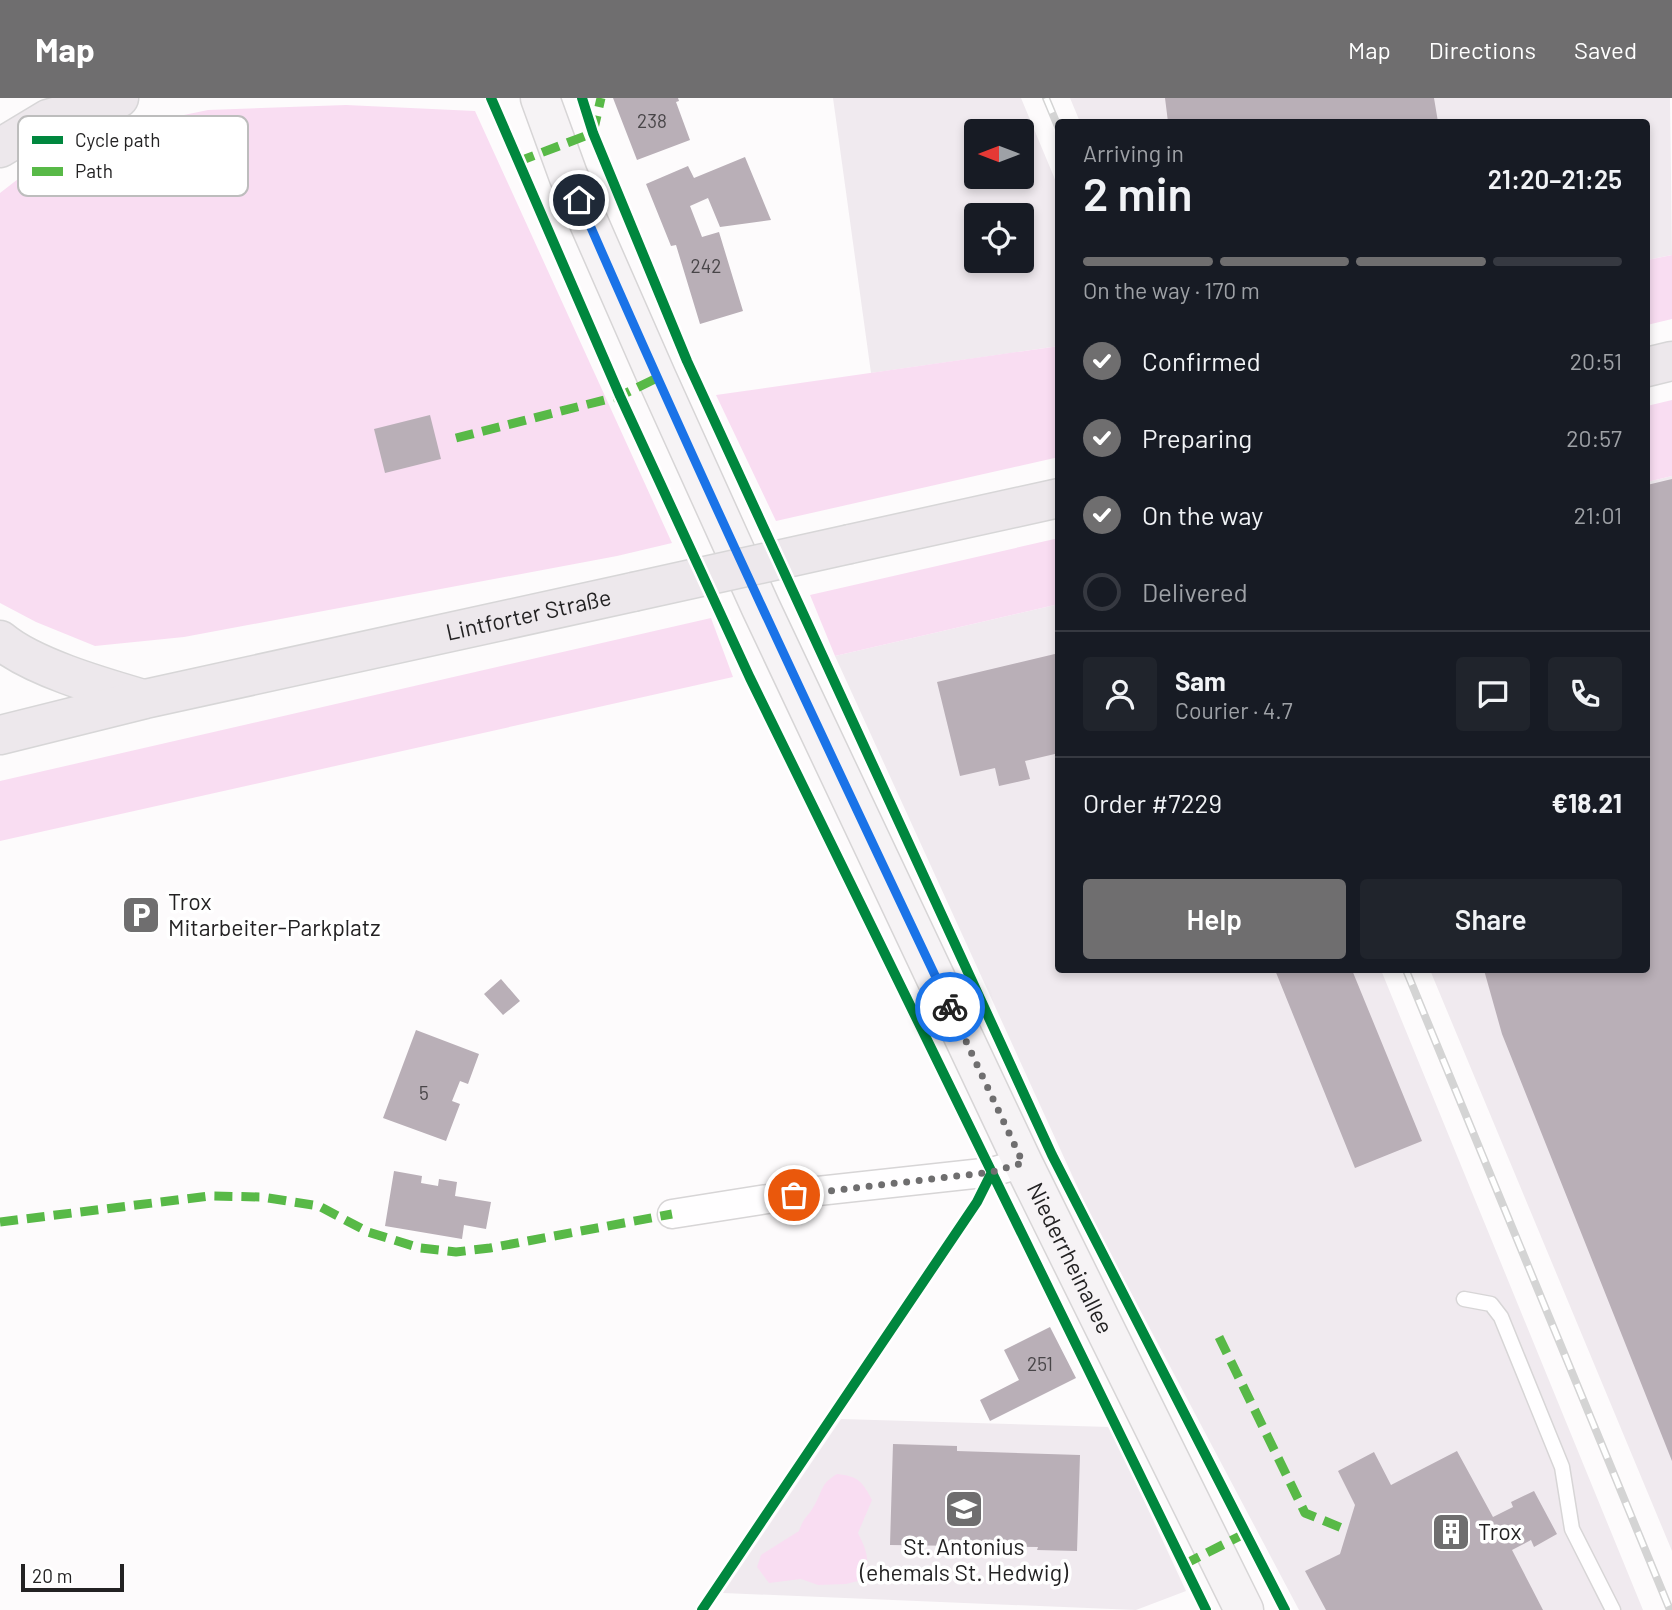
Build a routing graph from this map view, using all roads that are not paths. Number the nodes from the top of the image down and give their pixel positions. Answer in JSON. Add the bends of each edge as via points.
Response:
{"nodes":[{"id":1,"x":119,"y":98,"type":"edge"},
{"id":2,"x":540,"y":98,"type":"edge"},
{"id":3,"x":58,"y":116,"type":"edge"},
{"id":4,"x":18,"y":137,"type":"edge"},
{"id":5,"x":0,"y":148,"type":"edge"},
{"id":6,"x":1672,"y":361,"type":"edge"},
{"id":7,"x":1650,"y":366,"type":"edge"},
{"id":8,"x":1055,"y":499,"type":"edge"},
{"id":9,"x":0,"y":640,"type":"edge"},
{"id":10,"x":145,"y":699,"type":"junction"},
{"id":11,"x":0,"y":735,"type":"edge"},
{"id":12,"x":1023,"y":1163,"type":"junction"},
{"id":13,"x":672,"y":1214,"type":"dead end"},
{"id":14,"x":1464,"y":1299,"type":"dead end"},
{"id":15,"x":1244,"y":1610,"type":"edge"},
{"id":16,"x":1613,"y":1610,"type":"edge"}],
"edges":[{"from":1,"to":3,"type":"main road"},
{"from":2,"to":12,"type":"main road","name":"Niederrheinallee","via":[[568,175],[701,475]]},
{"from":4,"to":5,"type":"main road"},
{"from":6,"to":7,"type":"main road"},
{"from":8,"to":10,"type":"main road","name":"Lintforter Straße","bridge":true},
{"from":9,"to":10,"type":"main road","via":[[92,684]]},
{"from":10,"to":11,"type":"main road","name":"Lintforter Straße"},
{"from":12,"to":13,"type":"street","via":[[992,1172],[818,1191]]},
{"from":12,"to":15,"type":"main road","name":"Niederrheinallee"},
{"from":14,"to":16,"type":"lane","via":[[1491,1304],[1501,1317],[1562,1467],[1572,1529]]}]}
